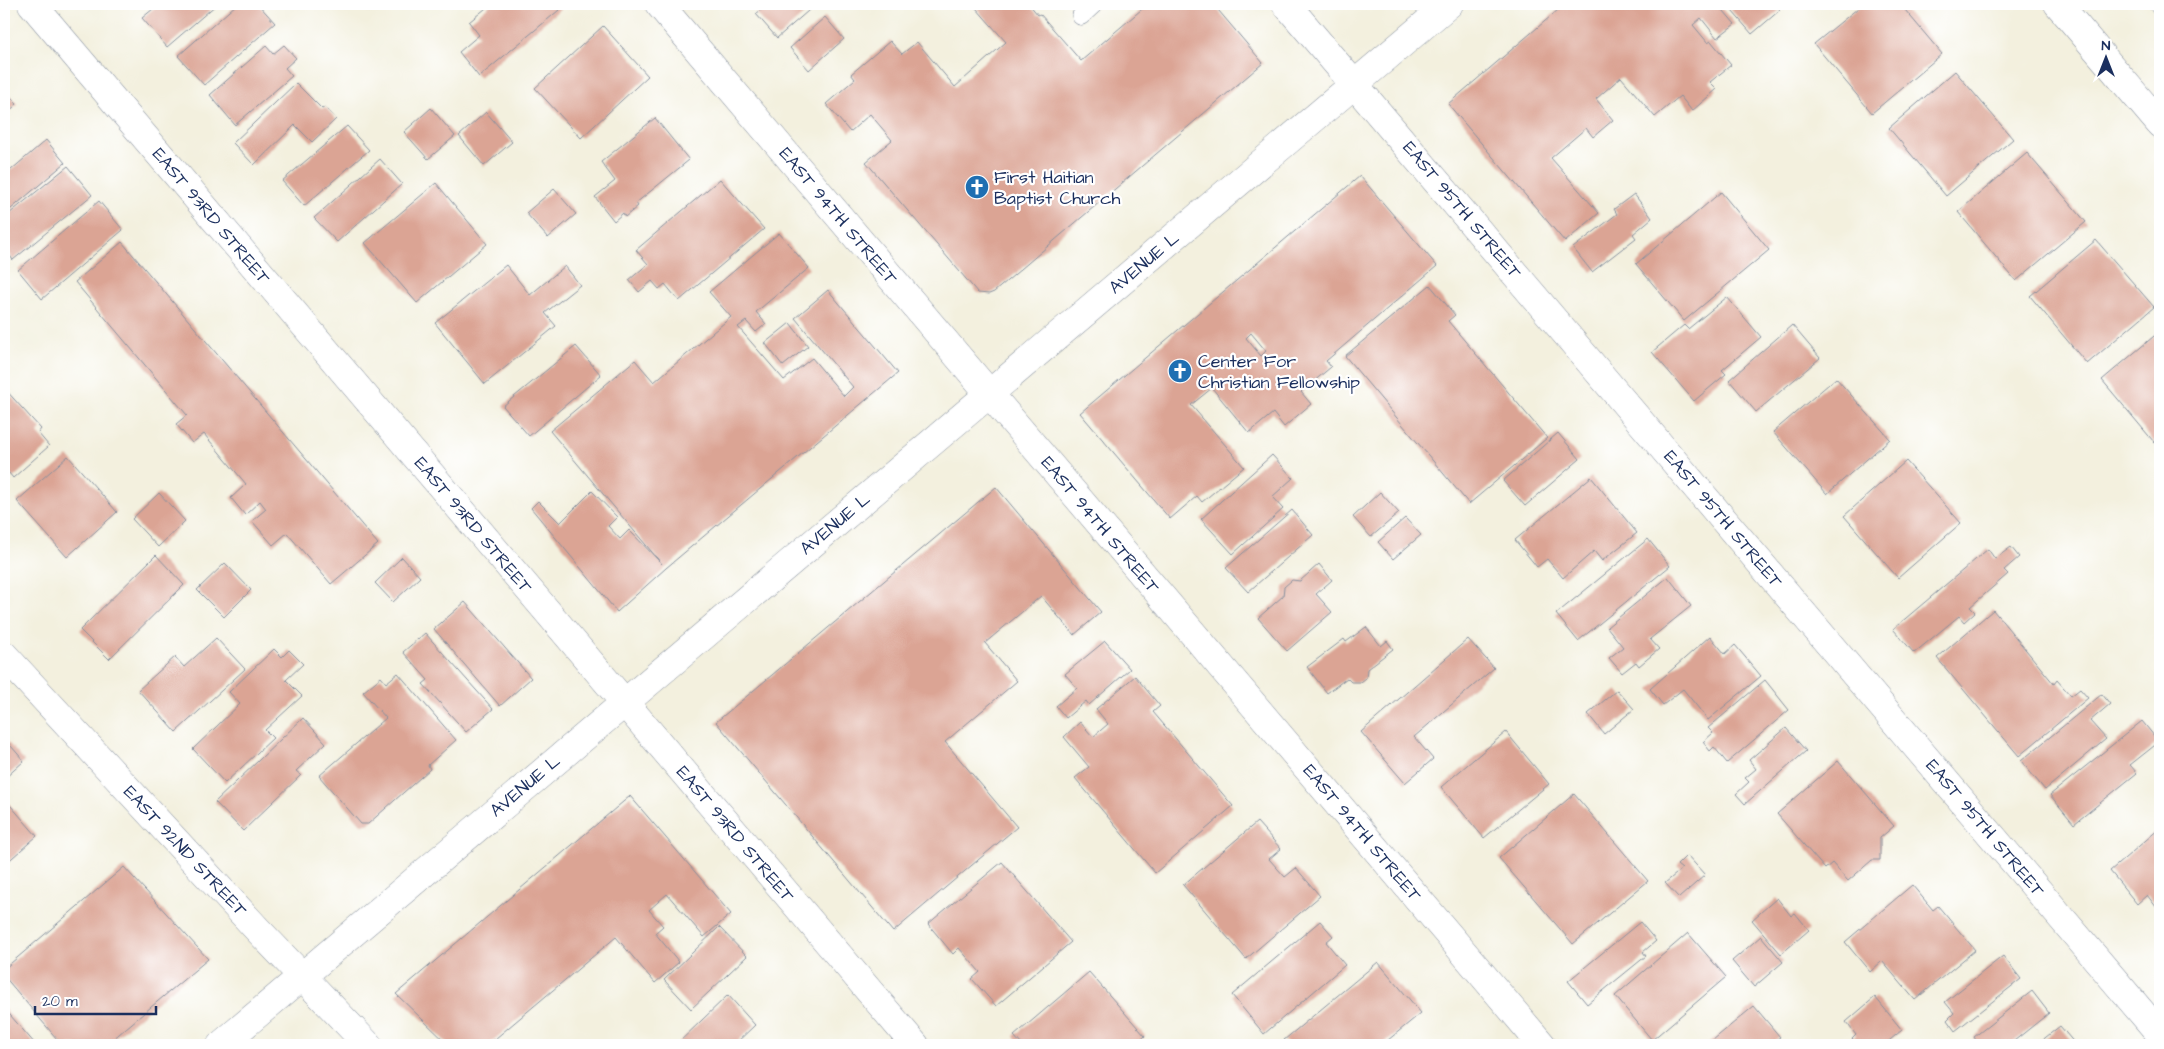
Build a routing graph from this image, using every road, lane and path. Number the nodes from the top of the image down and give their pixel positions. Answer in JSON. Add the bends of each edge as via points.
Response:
{"nodes":[{"id":1,"x":32,"y":4,"type":"edge"},
{"id":2,"x":658,"y":4,"type":"edge"},
{"id":3,"x":1286,"y":4,"type":"edge"},
{"id":4,"x":1449,"y":4,"type":"edge"},
{"id":5,"x":2058,"y":4,"type":"edge"},
{"id":6,"x":2158,"y":4,"type":"edge"},
{"id":7,"x":2160,"y":7,"type":"edge"},
{"id":8,"x":1355,"y":84,"type":"junction"},
{"id":9,"x":2160,"y":124,"type":"edge"},
{"id":10,"x":989,"y":394,"type":"junction"},
{"id":11,"x":4,"y":654,"type":"edge"},
{"id":12,"x":623,"y":702,"type":"junction"},
{"id":13,"x":302,"y":977,"type":"junction"},
{"id":14,"x":2160,"y":1034,"type":"edge"},
{"id":15,"x":221,"y":1045,"type":"edge"},
{"id":16,"x":368,"y":1045,"type":"edge"},
{"id":17,"x":915,"y":1045,"type":"edge"},
{"id":18,"x":1542,"y":1045,"type":"edge"}],
"edges":[{"from":1,"to":12,"type":"street","name":"EAST 93RD STREET"},
{"from":2,"to":10,"type":"street","name":"EAST 94TH STREET"},
{"from":3,"to":8,"type":"street","name":"EAST 95TH STREET"},
{"from":4,"to":8,"type":"street","name":"AVENUE L"},
{"from":5,"to":9,"type":"street"},
{"from":6,"to":7,"type":"lane"},
{"from":8,"to":10,"type":"street","name":"AVENUE L"},
{"from":8,"to":14,"type":"street","name":"EAST 95TH STREET"},
{"from":10,"to":12,"type":"street","name":"AVENUE L"},
{"from":10,"to":18,"type":"street","name":"EAST 94TH STREET"},
{"from":11,"to":13,"type":"street","name":"EAST 92ND STREET"},
{"from":12,"to":13,"type":"street","name":"AVENUE L"},
{"from":12,"to":17,"type":"street","name":"EAST 93RD STREET"},
{"from":13,"to":15,"type":"street","name":"AVENUE L"},
{"from":13,"to":16,"type":"street","name":"EAST 92ND STREET"}]}
